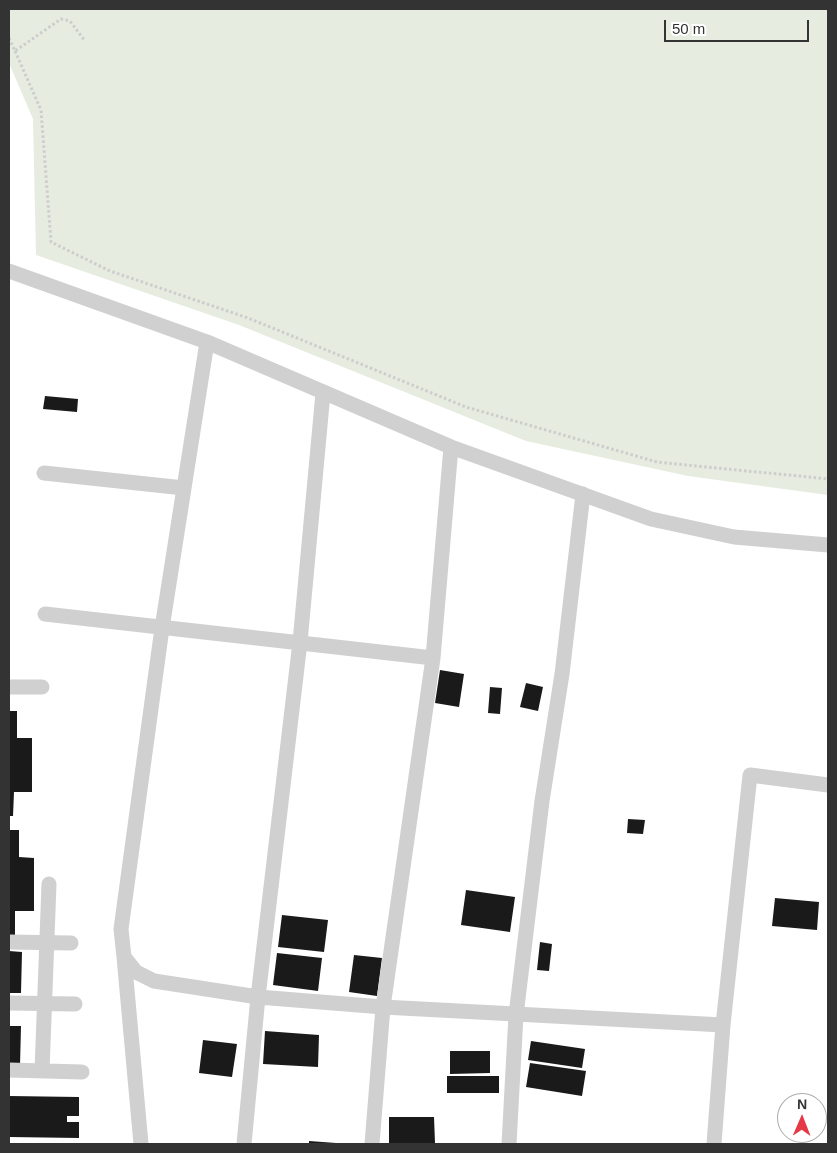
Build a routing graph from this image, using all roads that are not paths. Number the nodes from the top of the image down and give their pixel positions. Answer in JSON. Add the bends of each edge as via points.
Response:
{"nodes":[{"id":1,"x":9,"y":271,"type":"edge"},
{"id":2,"x":208,"y":342,"type":"junction"},
{"id":3,"x":323,"y":393,"type":"junction"},
{"id":4,"x":451,"y":447,"type":"junction"},
{"id":5,"x":44,"y":473,"type":"dead end"},
{"id":6,"x":184,"y":488,"type":"junction"},
{"id":7,"x":583,"y":494,"type":"junction"},
{"id":8,"x":828,"y":546,"type":"edge"},
{"id":9,"x":45,"y":614,"type":"dead end"},
{"id":10,"x":162,"y":628,"type":"junction"},
{"id":11,"x":300,"y":642,"type":"junction"},
{"id":12,"x":433,"y":658,"type":"junction"},
{"id":13,"x":9,"y":687,"type":"edge"},
{"id":14,"x":42,"y":687,"type":"dead end"},
{"id":15,"x":828,"y":785,"type":"edge"},
{"id":16,"x":49,"y":884,"type":"dead end"},
{"id":17,"x":122,"y":941,"type":"junction"},
{"id":18,"x":9,"y":942,"type":"edge"},
{"id":19,"x":47,"y":942,"type":"junction"},
{"id":20,"x":71,"y":943,"type":"dead end"},
{"id":21,"x":258,"y":998,"type":"junction"},
{"id":22,"x":9,"y":1003,"type":"edge"},
{"id":23,"x":44,"y":1004,"type":"junction"},
{"id":24,"x":75,"y":1004,"type":"dead end"},
{"id":25,"x":382,"y":1007,"type":"junction"},
{"id":26,"x":516,"y":1015,"type":"junction"},
{"id":27,"x":723,"y":1025,"type":"junction"},
{"id":28,"x":9,"y":1070,"type":"edge"},
{"id":29,"x":42,"y":1071,"type":"junction"},
{"id":30,"x":82,"y":1072,"type":"dead end"},
{"id":31,"x":141,"y":1144,"type":"edge"},
{"id":32,"x":244,"y":1144,"type":"edge"},
{"id":33,"x":372,"y":1144,"type":"edge"},
{"id":34,"x":509,"y":1144,"type":"edge"},
{"id":35,"x":714,"y":1144,"type":"edge"}],
"edges":[{"from":1,"to":2,"type":"street"},
{"from":2,"to":3,"type":"street"},
{"from":2,"to":6,"type":"street"},
{"from":3,"to":4,"type":"street"},
{"from":3,"to":11,"type":"street"},
{"from":4,"to":7,"type":"street"},
{"from":4,"to":12,"type":"street"},
{"from":5,"to":6,"type":"street"},
{"from":6,"to":10,"type":"street"},
{"from":7,"to":8,"type":"street","via":[[651,519],[734,537]]},
{"from":7,"to":26,"type":"street"},
{"from":9,"to":10,"type":"street"},
{"from":10,"to":11,"type":"street"},
{"from":10,"to":17,"type":"street","via":[[121,929]]},
{"from":11,"to":12,"type":"street"},
{"from":11,"to":21,"type":"street"},
{"from":12,"to":25,"type":"street"},
{"from":13,"to":14,"type":"street"},
{"from":15,"to":27,"type":"street","via":[[750,775]]},
{"from":16,"to":19,"type":"street"},
{"from":17,"to":21,"type":"street","via":[[124,958],[136,972],[154,981]]},
{"from":17,"to":31,"type":"street"},
{"from":18,"to":19,"type":"street"},
{"from":19,"to":20,"type":"street"},
{"from":19,"to":23,"type":"street"},
{"from":21,"to":25,"type":"street"},
{"from":21,"to":32,"type":"street"},
{"from":22,"to":23,"type":"street"},
{"from":23,"to":24,"type":"street"},
{"from":23,"to":29,"type":"street"},
{"from":25,"to":26,"type":"street"},
{"from":25,"to":33,"type":"street"},
{"from":26,"to":27,"type":"street"},
{"from":26,"to":34,"type":"street"},
{"from":27,"to":35,"type":"street"},
{"from":28,"to":29,"type":"street"},
{"from":29,"to":30,"type":"street"}]}
